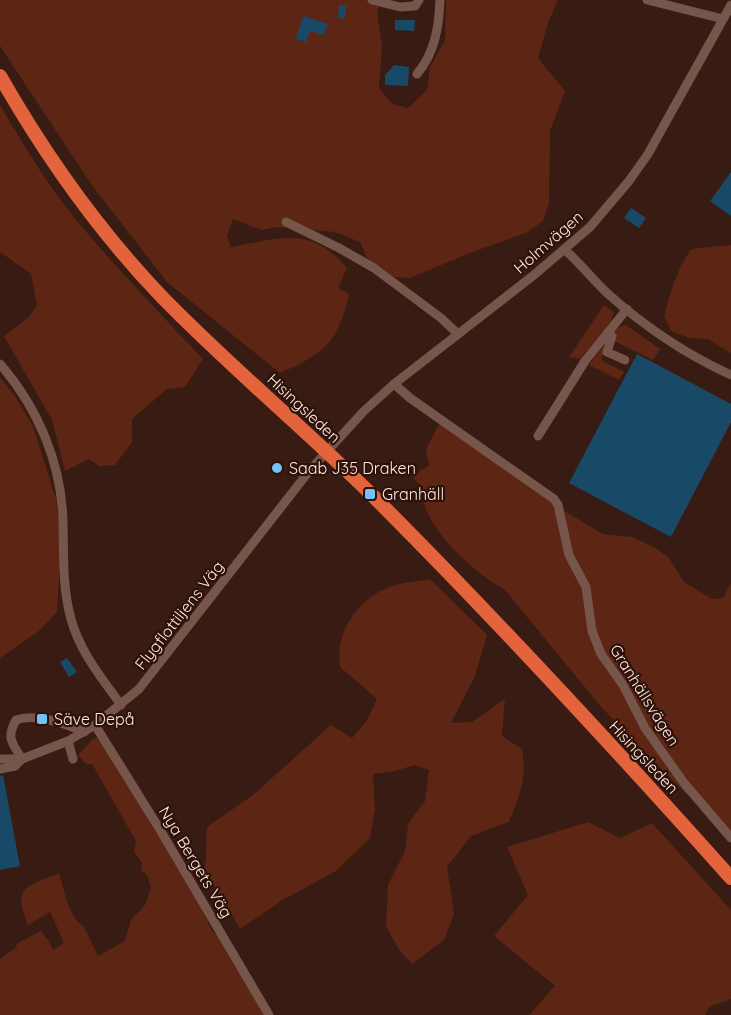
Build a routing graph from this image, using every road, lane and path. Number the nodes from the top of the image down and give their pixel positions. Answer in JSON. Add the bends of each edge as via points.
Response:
{"nodes":[{"id":1,"x":372,"y":0,"type":"edge"},
{"id":2,"x":418,"y":0,"type":"edge"},
{"id":3,"x":440,"y":0,"type":"edge"},
{"id":4,"x":647,"y":0,"type":"edge"},
{"id":5,"x":731,"y":5,"type":"edge"},
{"id":6,"x":723,"y":19,"type":"junction"},
{"id":7,"x":417,"y":74,"type":"dead end"},
{"id":8,"x":0,"y":76,"type":"edge"},
{"id":9,"x":286,"y":222,"type":"dead end"},
{"id":10,"x":565,"y":250,"type":"junction"},
{"id":11,"x":627,"y":309,"type":"junction"},
{"id":12,"x":608,"y":332,"type":"junction"},
{"id":13,"x":458,"y":334,"type":"junction"},
{"id":14,"x":625,"y":360,"type":"dead end"},
{"id":15,"x":0,"y":364,"type":"edge"},
{"id":16,"x":731,"y":375,"type":"edge"},
{"id":17,"x":394,"y":384,"type":"junction"},
{"id":18,"x":538,"y":436,"type":"dead end"},
{"id":19,"x":326,"y":451,"type":"junction"},
{"id":20,"x":121,"y":705,"type":"junction"},
{"id":21,"x":95,"y":725,"type":"junction"},
{"id":22,"x":84,"y":732,"type":"junction"},
{"id":23,"x":68,"y":741,"type":"junction"},
{"id":24,"x":0,"y":759,"type":"edge"},
{"id":25,"x":22,"y":759,"type":"junction"},
{"id":26,"x":73,"y":759,"type":"dead end"},
{"id":27,"x":0,"y":769,"type":"edge"},
{"id":28,"x":731,"y":838,"type":"edge"},
{"id":29,"x":731,"y":878,"type":"edge"},
{"id":30,"x":269,"y":1015,"type":"edge"}],
"edges":[{"from":1,"to":2,"type":"street","via":[[407,8],[415,6]]},
{"from":3,"to":7,"type":"street","via":[[436,38]]},
{"from":4,"to":6,"type":"street"},
{"from":5,"to":6,"type":"street","name":"Holmvägen"},
{"from":6,"to":10,"type":"street","name":"Holmvägen","via":[[629,181]]},
{"from":8,"to":19,"type":"highway","name":"Hisingsleden","via":[[49,156],[124,254],[192,326]]},
{"from":9,"to":13,"type":"street","via":[[374,268]]},
{"from":10,"to":11,"type":"street"},
{"from":10,"to":13,"type":"street","name":"Holmvägen"},
{"from":11,"to":12,"type":"street"},
{"from":11,"to":16,"type":"street","via":[[680,349]]},
{"from":12,"to":14,"type":"street","via":[[612,336],[608,352]]},
{"from":12,"to":18,"type":"street"},
{"from":13,"to":17,"type":"street","name":"Holmvägen"},
{"from":15,"to":20,"type":"street","via":[[35,414],[56,473],[63,521],[63,581],[77,638]]},
{"from":17,"to":19,"type":"street","name":"Holmvägen"},
{"from":17,"to":28,"type":"street","name":"Granhällsvägen","via":[[554,499],[569,555],[586,586],[592,631],[601,654],[623,685],[645,728],[684,783]]},
{"from":19,"to":20,"type":"street","name":"Flygflottiljens Väg","via":[[154,672]]},
{"from":19,"to":29,"type":"highway","name":"Hisingsleden","via":[[484,609]]},
{"from":20,"to":21,"type":"street","name":"Flygflottiljens Väg"},
{"from":21,"to":22,"type":"street","name":"Flygflottiljens Väg"},
{"from":21,"to":30,"type":"street","name":"Nya Bergets Väg"},
{"from":22,"to":23,"type":"street","name":"Flygflottiljens Väg"},
{"from":22,"to":25,"type":"street","via":[[32,717],[16,720],[10,737]]},
{"from":23,"to":25,"type":"street","name":"Flygflottiljens Väg"},
{"from":23,"to":26,"type":"street"},
{"from":24,"to":25,"type":"street","name":"Flygflottiljens Väg"},
{"from":25,"to":27,"type":"street","name":"Flygflottiljens Väg","via":[[15,766]]}]}
